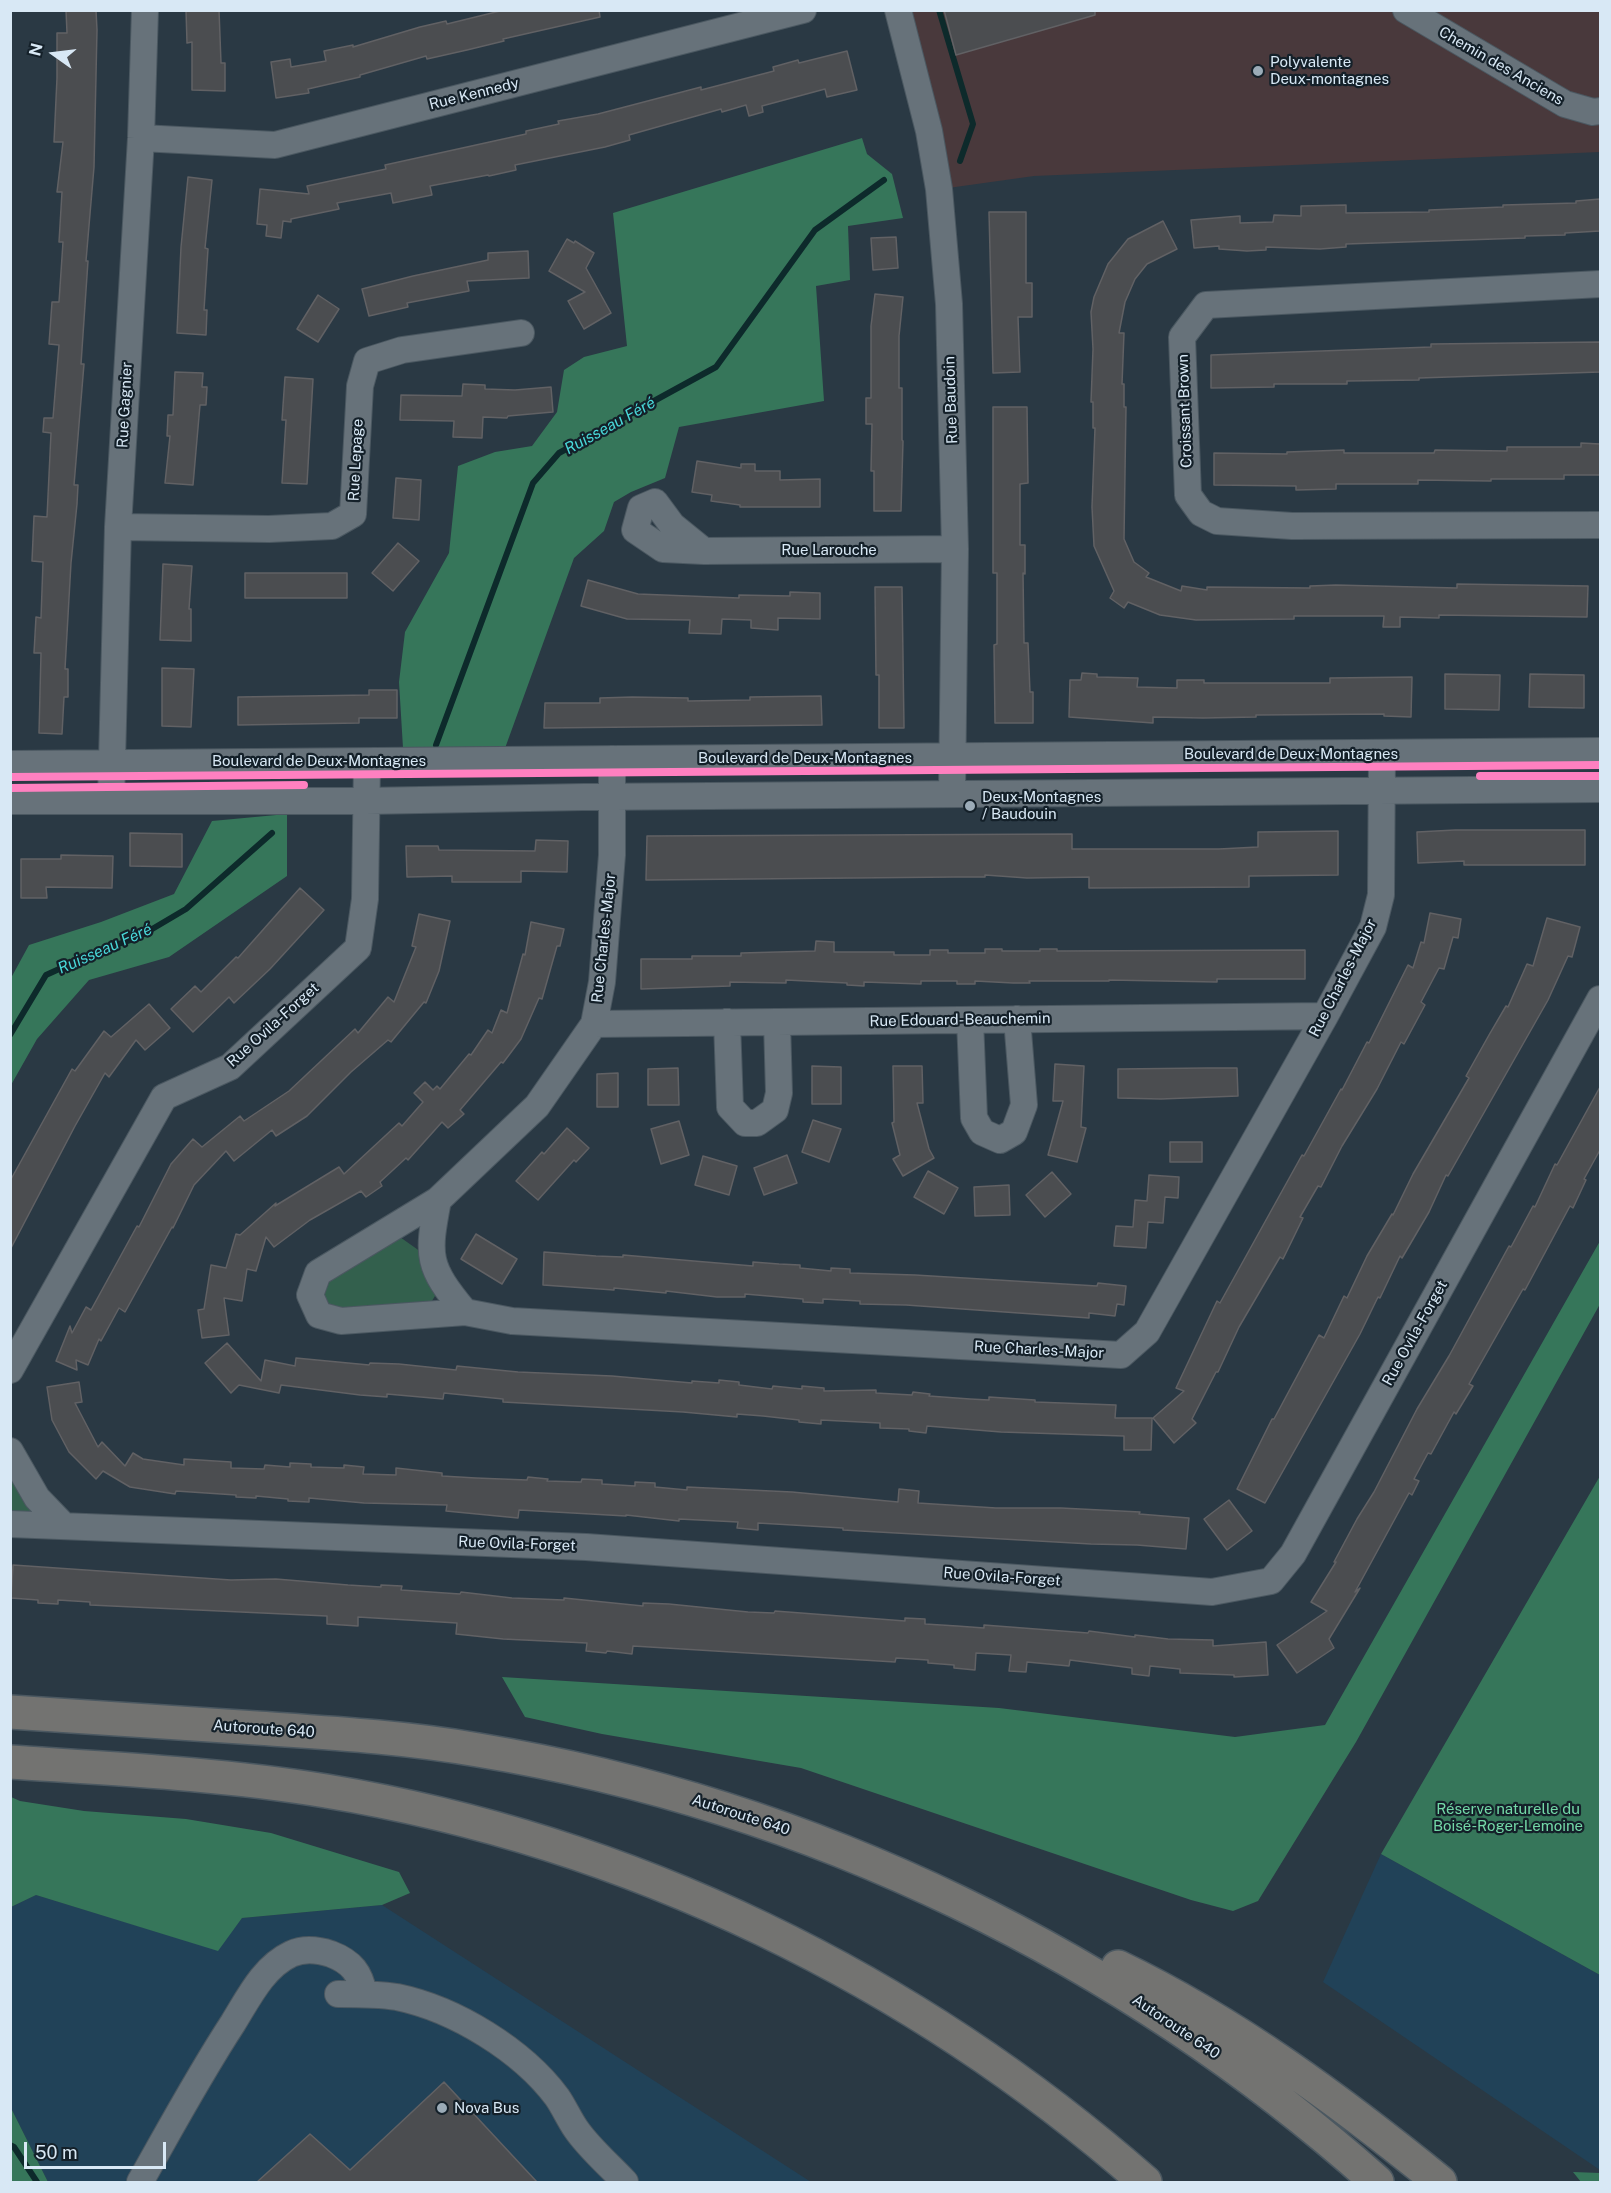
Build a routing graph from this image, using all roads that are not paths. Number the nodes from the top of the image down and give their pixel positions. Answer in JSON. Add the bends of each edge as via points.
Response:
{"nodes":[{"id":1,"x":145,"y":10,"type":"edge"},
{"id":2,"x":898,"y":10,"type":"edge"},
{"id":3,"x":1406,"y":10,"type":"edge"},
{"id":4,"x":800,"y":11,"type":"edge"},
{"id":5,"x":1600,"y":111,"type":"edge"},
{"id":6,"x":141,"y":138,"type":"junction"},
{"id":7,"x":1600,"y":284,"type":"edge"},
{"id":8,"x":521,"y":333,"type":"dead end"},
{"id":9,"x":1600,"y":525,"type":"edge"},
{"id":10,"x":118,"y":527,"type":"junction"},
{"id":11,"x":955,"y":549,"type":"junction"},
{"id":12,"x":704,"y":551,"type":"dead end"},
{"id":13,"x":1600,"y":751,"type":"edge"},
{"id":14,"x":1382,"y":753,"type":"junction"},
{"id":15,"x":951,"y":756,"type":"junction"},
{"id":16,"x":612,"y":759,"type":"junction"},
{"id":17,"x":113,"y":762,"type":"junction"},
{"id":18,"x":367,"y":762,"type":"junction"},
{"id":19,"x":10,"y":764,"type":"edge"},
{"id":20,"x":1600,"y":789,"type":"edge"},
{"id":21,"x":1382,"y":791,"type":"junction"},
{"id":22,"x":952,"y":794,"type":"junction"},
{"id":23,"x":612,"y":797,"type":"junction"},
{"id":24,"x":111,"y":800,"type":"junction"},
{"id":25,"x":10,"y":801,"type":"edge"},
{"id":26,"x":366,"y":801,"type":"junction"},
{"id":27,"x":1600,"y":999,"type":"edge"},
{"id":28,"x":1325,"y":1016,"type":"junction"},
{"id":29,"x":1017,"y":1019,"type":"junction"},
{"id":30,"x":970,"y":1020,"type":"junction"},
{"id":31,"x":727,"y":1022,"type":"junction"},
{"id":32,"x":777,"y":1022,"type":"junction"},
{"id":33,"x":594,"y":1024,"type":"junction"},
{"id":34,"x":438,"y":1200,"type":"junction"},
{"id":35,"x":465,"y":1312,"type":"junction"},
{"id":36,"x":10,"y":1370,"type":"edge"},
{"id":37,"x":10,"y":1451,"type":"edge"},
{"id":38,"x":10,"y":1524,"type":"edge"},
{"id":39,"x":63,"y":1525,"type":"junction"},
{"id":40,"x":10,"y":1712,"type":"edge"},
{"id":41,"x":10,"y":1762,"type":"edge"},
{"id":42,"x":338,"y":1994,"type":"dead end"},
{"id":43,"x":364,"y":1994,"type":"junction"},
{"id":44,"x":1263,"y":2070,"type":"junction"},
{"id":45,"x":140,"y":2182,"type":"edge"},
{"id":46,"x":625,"y":2182,"type":"edge"},
{"id":47,"x":1145,"y":2182,"type":"edge"},
{"id":48,"x":1377,"y":2182,"type":"edge"},
{"id":49,"x":1440,"y":2182,"type":"edge"}],
"edges":[{"from":1,"to":6,"type":"street","name":"Rue Gagnier"},
{"from":2,"to":11,"type":"street","name":"Rue Baudoin","via":[[929,131],[939,189],[948,304]]},
{"from":3,"to":5,"type":"street","name":"Chemin des Anciens","via":[[1565,104]]},
{"from":4,"to":6,"type":"street","name":"Rue Kennedy","via":[[275,145]]},
{"from":6,"to":10,"type":"street","name":"Rue Gagnier"},
{"from":7,"to":9,"type":"street","name":"Croissant Brown","via":[[1206,305],[1182,337],[1188,495],[1201,513],[1217,521],[1292,526]]},
{"from":8,"to":10,"type":"street","name":"Rue Lepage","via":[[402,350],[367,361],[360,386],[353,514],[332,526]]},
{"from":10,"to":17,"type":"street","name":"Rue Gagnier"},
{"from":11,"to":12,"type":"street","name":"Rue Larouche"},
{"from":11,"to":15,"type":"street","name":"Rue Baudoin"},
{"from":13,"to":14,"type":"street","name":"Boulevard de Deux-Montagnes"},
{"from":14,"to":15,"type":"street","name":"Boulevard de Deux-Montagnes"},
{"from":14,"to":21,"type":"street","name":"Rue Charles-Major"},
{"from":15,"to":16,"type":"street","name":"Boulevard de Deux-Montagnes"},
{"from":15,"to":22,"type":"street","name":"Rue Baudoin"},
{"from":16,"to":18,"type":"street","name":"Boulevard de Deux-Montagnes"},
{"from":16,"to":23,"type":"street","name":"Rue Charles-Major"},
{"from":17,"to":18,"type":"street","name":"Boulevard de Deux-Montagnes"},
{"from":17,"to":19,"type":"street","name":"Boulevard de Deux-Montagnes"},
{"from":17,"to":24,"type":"street","name":"Rue Gagnier"},
{"from":18,"to":26,"type":"street","name":"Rue Ovila-Forget"},
{"from":20,"to":21,"type":"street"},
{"from":21,"to":22,"type":"street"},
{"from":21,"to":28,"type":"street","name":"Rue Charles-Major","via":[[1381,895],[1376,916]]},
{"from":22,"to":23,"type":"street"},
{"from":23,"to":26,"type":"street"},
{"from":23,"to":33,"type":"street","name":"Rue Charles-Major","via":[[602,982]]},
{"from":24,"to":25,"type":"street"},
{"from":24,"to":26,"type":"street"},
{"from":26,"to":36,"type":"street","name":"Rue Ovila-Forget","via":[[365,899],[358,948],[230,1067],[164,1097]]},
{"from":27,"to":39,"type":"street","name":"Rue Ovila-Forget","via":[[1293,1554],[1271,1581],[1212,1592],[586,1547]]},
{"from":28,"to":29,"type":"street","name":"Rue Edouard-Beauchemin"},
{"from":28,"to":35,"type":"street","name":"Rue Charles-Major","via":[[1148,1332],[1121,1355],[512,1321]]},
{"from":29,"to":30,"type":"street","name":"Rue Edouard-Beauchemin"},
{"from":29,"to":30,"type":"street","via":[[1024,1105],[1014,1132],[1000,1140],[982,1132],[974,1118]]},
{"from":30,"to":32,"type":"street","name":"Rue Edouard-Beauchemin"},
{"from":31,"to":32,"type":"street","name":"Rue Edouard-Beauchemin"},
{"from":31,"to":32,"type":"street","via":[[730,1107],[745,1123],[757,1123],[775,1110],[779,1093]]},
{"from":31,"to":33,"type":"street","name":"Rue Edouard-Beauchemin"},
{"from":33,"to":34,"type":"street","name":"Rue Charles-Major","via":[[537,1106]]},
{"from":34,"to":35,"type":"street","via":[[430,1241],[431,1259],[442,1285]]},
{"from":34,"to":35,"type":"street","name":"Rue Charles-Major","via":[[318,1273],[310,1295],[319,1315],[341,1321]]},
{"from":37,"to":39,"type":"street","via":[[37,1497]]},
{"from":38,"to":39,"type":"street","name":"Rue Ovila-Forget"},
{"from":40,"to":44,"type":"highway","name":"Autoroute 640","via":[[440,1744],[530,1759],[657,1790],[760,1820],[961,1903],[1121,1990],[1188,2018]]},
{"from":41,"to":47,"type":"highway","via":[[182,1774],[328,1791],[511,1833],[620,1868],[729,1913],[918,2013],[1057,2109]]},
{"from":42,"to":43,"type":"street"},
{"from":43,"to":45,"type":"street","via":[[358,1973],[329,1953],[302,1950],[279,1961],[257,1984]]},
{"from":43,"to":46,"type":"street","via":[[418,2003],[462,2021],[501,2044],[556,2097],[577,2130]]},
{"from":44,"to":48,"type":"highway","name":"Autoroute 640","via":[[1325,2137]]},
{"from":44,"to":49,"type":"highway","via":[[1337,2102]]}]}
